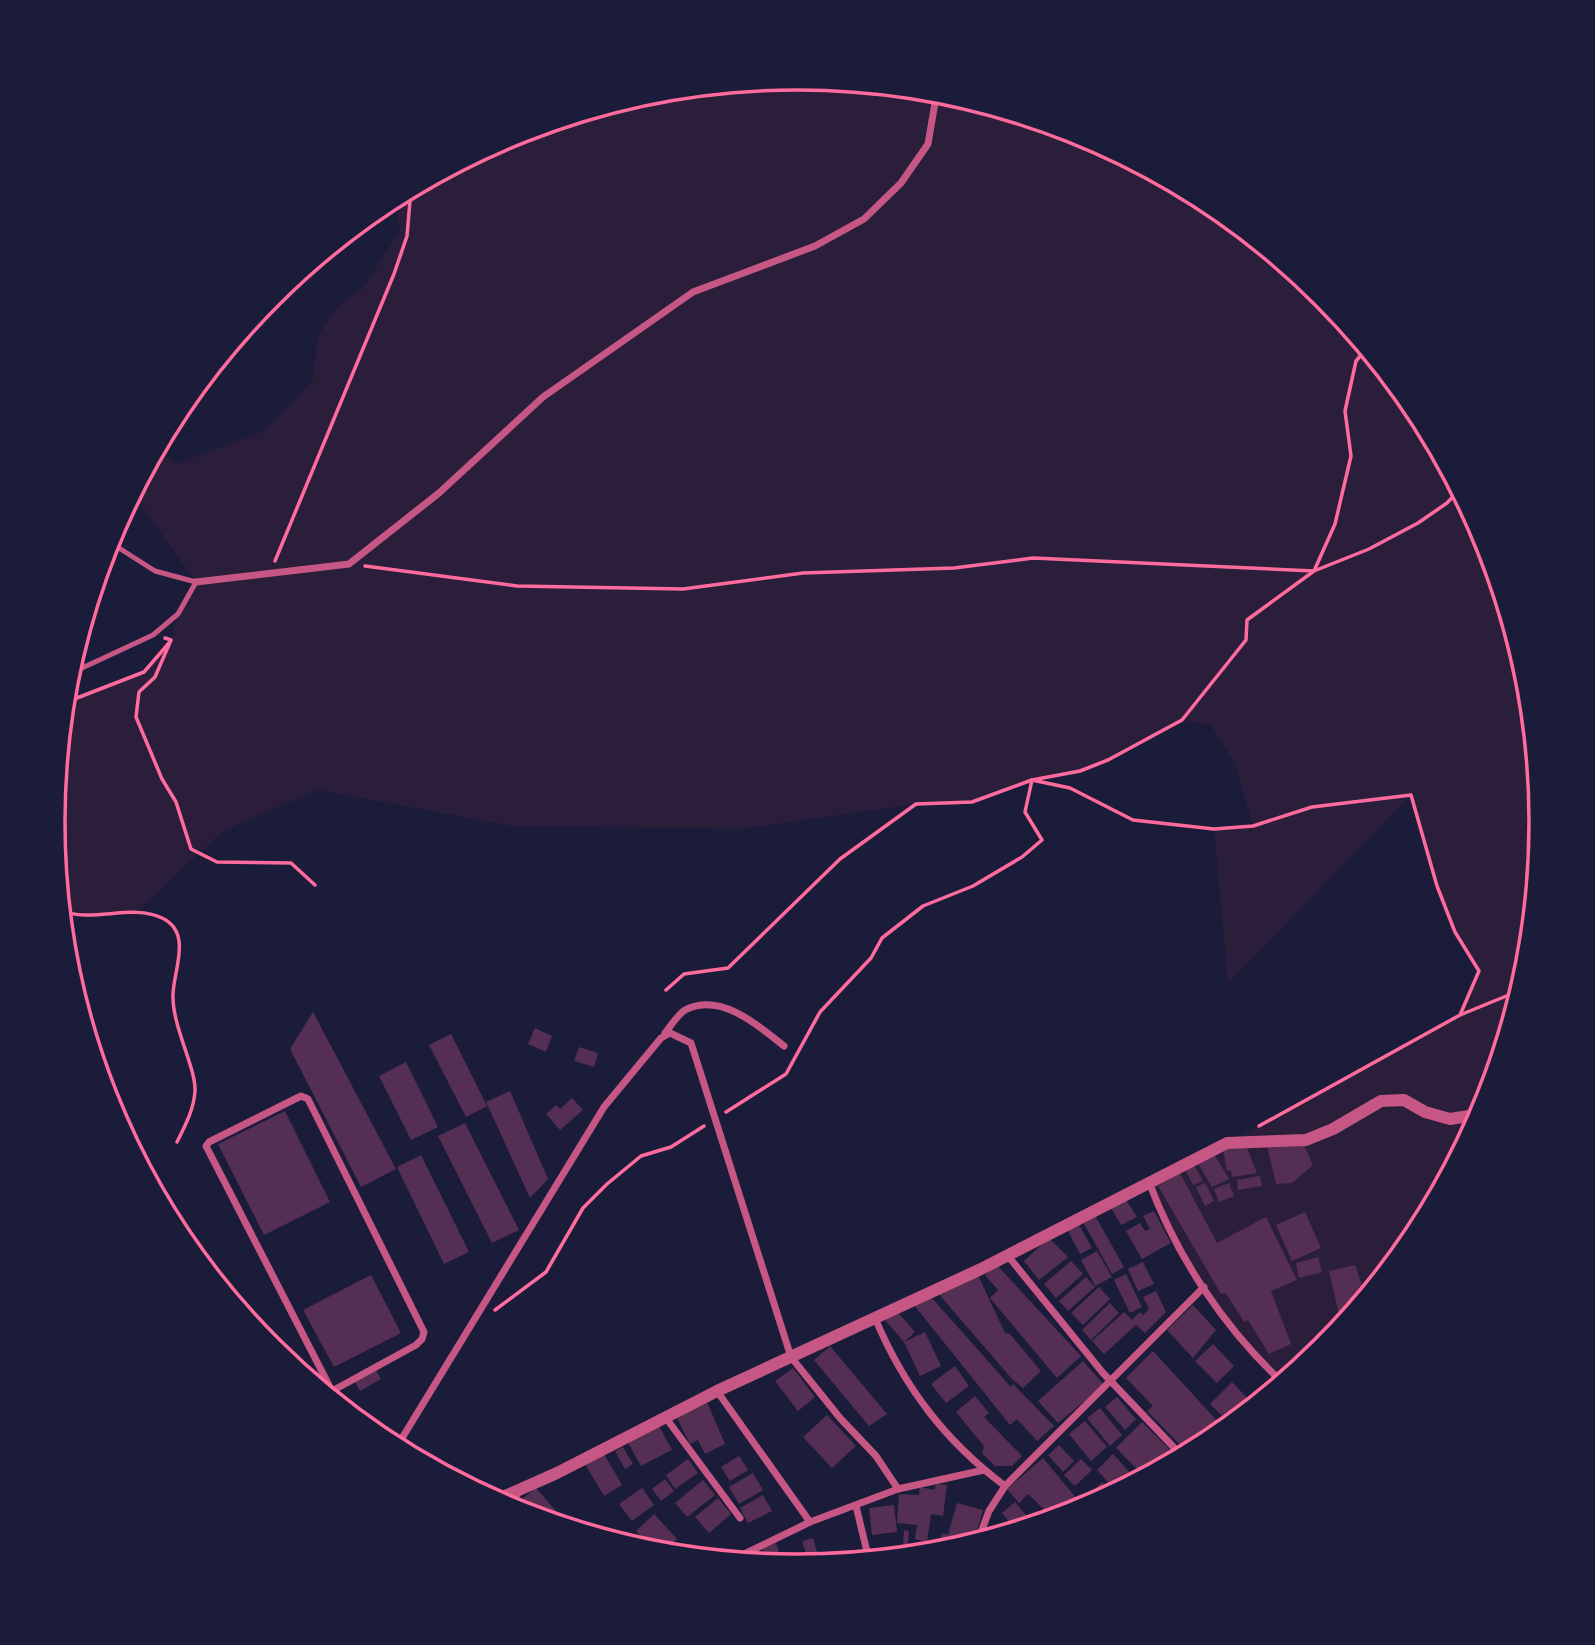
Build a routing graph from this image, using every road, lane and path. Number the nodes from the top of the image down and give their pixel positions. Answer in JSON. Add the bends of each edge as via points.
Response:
{"nodes":[{"id":1,"x":935,"y":103,"type":"edge"},
{"id":2,"x":410,"y":201,"type":"edge"},
{"id":3,"x":1361,"y":355,"type":"edge"},
{"id":4,"x":1453,"y":495,"type":"edge"},
{"id":5,"x":119,"y":548,"type":"edge"},
{"id":6,"x":349,"y":564,"type":"junction"},
{"id":7,"x":1314,"y":571,"type":"junction"},
{"id":8,"x":269,"y":576,"type":"junction"},
{"id":9,"x":196,"y":582,"type":"junction"},
{"id":10,"x":178,"y":614,"type":"junction"},
{"id":11,"x":153,"y":635,"type":"junction"},
{"id":12,"x":171,"y":640,"type":"junction"},
{"id":13,"x":82,"y":669,"type":"edge"},
{"id":14,"x":76,"y":698,"type":"edge"},
{"id":15,"x":1032,"y":780,"type":"junction"},
{"id":16,"x":315,"y":885,"type":"dead end"},
{"id":17,"x":70,"y":911,"type":"edge"},
{"id":18,"x":666,"y":990,"type":"dead end"},
{"id":19,"x":1509,"y":995,"type":"edge"},
{"id":20,"x":1460,"y":1015,"type":"junction"},
{"id":21,"x":661,"y":1038,"type":"junction"},
{"id":22,"x":784,"y":1046,"type":"dead end"},
{"id":23,"x":1468,"y":1116,"type":"edge"},
{"id":24,"x":1252,"y":1130,"type":"dead end"},
{"id":25,"x":177,"y":1142,"type":"dead end"},
{"id":26,"x":1149,"y":1181,"type":"junction"},
{"id":27,"x":1008,"y":1256,"type":"junction"},
{"id":28,"x":1204,"y":1287,"type":"junction"},
{"id":29,"x":875,"y":1318,"type":"junction"},
{"id":30,"x":791,"y":1357,"type":"junction"},
{"id":31,"x":1276,"y":1377,"type":"edge"},
{"id":32,"x":1111,"y":1380,"type":"junction"},
{"id":33,"x":323,"y":1381,"type":"edge"},
{"id":34,"x":334,"y":1389,"type":"edge"},
{"id":35,"x":717,"y":1391,"type":"junction"},
{"id":36,"x":666,"y":1418,"type":"junction"},
{"id":37,"x":402,"y":1439,"type":"edge"},
{"id":38,"x":1176,"y":1450,"type":"edge"},
{"id":39,"x":984,"y":1470,"type":"junction"},
{"id":40,"x":1005,"y":1486,"type":"junction"},
{"id":41,"x":898,"y":1489,"type":"junction"},
{"id":42,"x":520,"y":1491,"type":"junction"},
{"id":43,"x":509,"y":1495,"type":"edge"},
{"id":44,"x":514,"y":1498,"type":"edge"},
{"id":45,"x":856,"y":1506,"type":"junction"},
{"id":46,"x":740,"y":1518,"type":"dead end"},
{"id":47,"x":810,"y":1522,"type":"junction"},
{"id":48,"x":981,"y":1531,"type":"edge"},
{"id":49,"x":867,"y":1552,"type":"edge"},
{"id":50,"x":745,"y":1554,"type":"edge"}],
"edges":[{"from":1,"to":6,"type":"street","via":[[929,144],[901,183],[864,219],[815,246],[693,292],[543,397],[439,493]]},
{"from":2,"to":8,"type":"path","via":[[407,236],[394,274]]},
{"from":3,"to":7,"type":"path","via":[[1345,411],[1351,456],[1335,524]]},
{"from":4,"to":7,"type":"path","via":[[1418,523]]},
{"from":5,"to":9,"type":"lane","via":[[155,571]]},
{"from":6,"to":7,"type":"path","via":[[517,586],[683,589],[803,573],[954,568],[1034,558]]},
{"from":6,"to":8,"type":"street"},
{"from":7,"to":15,"type":"path","via":[[1247,620],[1246,640],[1182,720],[1090,768]]},
{"from":8,"to":9,"type":"street"},
{"from":9,"to":10,"type":"lane"},
{"from":10,"to":11,"type":"lane"},
{"from":10,"to":12,"type":"path"},
{"from":11,"to":12,"type":"path"},
{"from":11,"to":13,"type":"lane"},
{"from":12,"to":14,"type":"path","via":[[144,672]]},
{"from":12,"to":16,"type":"path","via":[[155,677],[139,692],[136,717],[176,802],[191,849],[217,862],[291,863]]},
{"from":15,"to":18,"type":"path","via":[[972,802],[916,804],[840,859],[728,968],[684,974]]},
{"from":15,"to":20,"type":"path","via":[[1070,788],[1133,820],[1214,829],[1253,826],[1312,807],[1411,794],[1437,886],[1455,932],[1479,971]]},
{"from":17,"to":25,"type":"path","via":[[164,918],[178,934],[180,956],[173,996],[177,1031],[195,1090],[190,1116]]},
{"from":19,"to":20,"type":"path"},
{"from":20,"to":24,"type":"path"},
{"from":21,"to":22,"type":"street","via":[[685,1009],[709,1004],[748,1017]]},
{"from":21,"to":30,"type":"street","via":[[670,1033],[691,1043]]},
{"from":21,"to":37,"type":"street","via":[[621,1086],[544,1201],[476,1322]]},
{"from":23,"to":26,"type":"street","via":[[1450,1119],[1404,1100],[1381,1101],[1306,1140],[1227,1143]]},
{"from":26,"to":27,"type":"street"},
{"from":26,"to":28,"type":"street","via":[[1175,1240]]},
{"from":27,"to":29,"type":"street"},
{"from":27,"to":32,"type":"street"},
{"from":28,"to":31,"type":"street"},
{"from":28,"to":32,"type":"street"},
{"from":29,"to":30,"type":"street"},
{"from":29,"to":39,"type":"street","via":[[919,1402]]},
{"from":30,"to":35,"type":"street"},
{"from":30,"to":41,"type":"street","via":[[876,1456]]},
{"from":32,"to":38,"type":"street"},
{"from":32,"to":40,"type":"street"},
{"from":33,"to":34,"type":"street","via":[[206,1150],[209,1142],[301,1096],[308,1100],[424,1332],[416,1345]]},
{"from":35,"to":36,"type":"street"},
{"from":35,"to":47,"type":"street"},
{"from":36,"to":42,"type":"street"},
{"from":36,"to":46,"type":"street"},
{"from":39,"to":40,"type":"street"},
{"from":39,"to":41,"type":"street"},
{"from":40,"to":48,"type":"street"},
{"from":41,"to":45,"type":"street"},
{"from":42,"to":43,"type":"street"},
{"from":42,"to":44,"type":"street"},
{"from":45,"to":47,"type":"street"},
{"from":45,"to":49,"type":"street"},
{"from":47,"to":50,"type":"street"}]}
